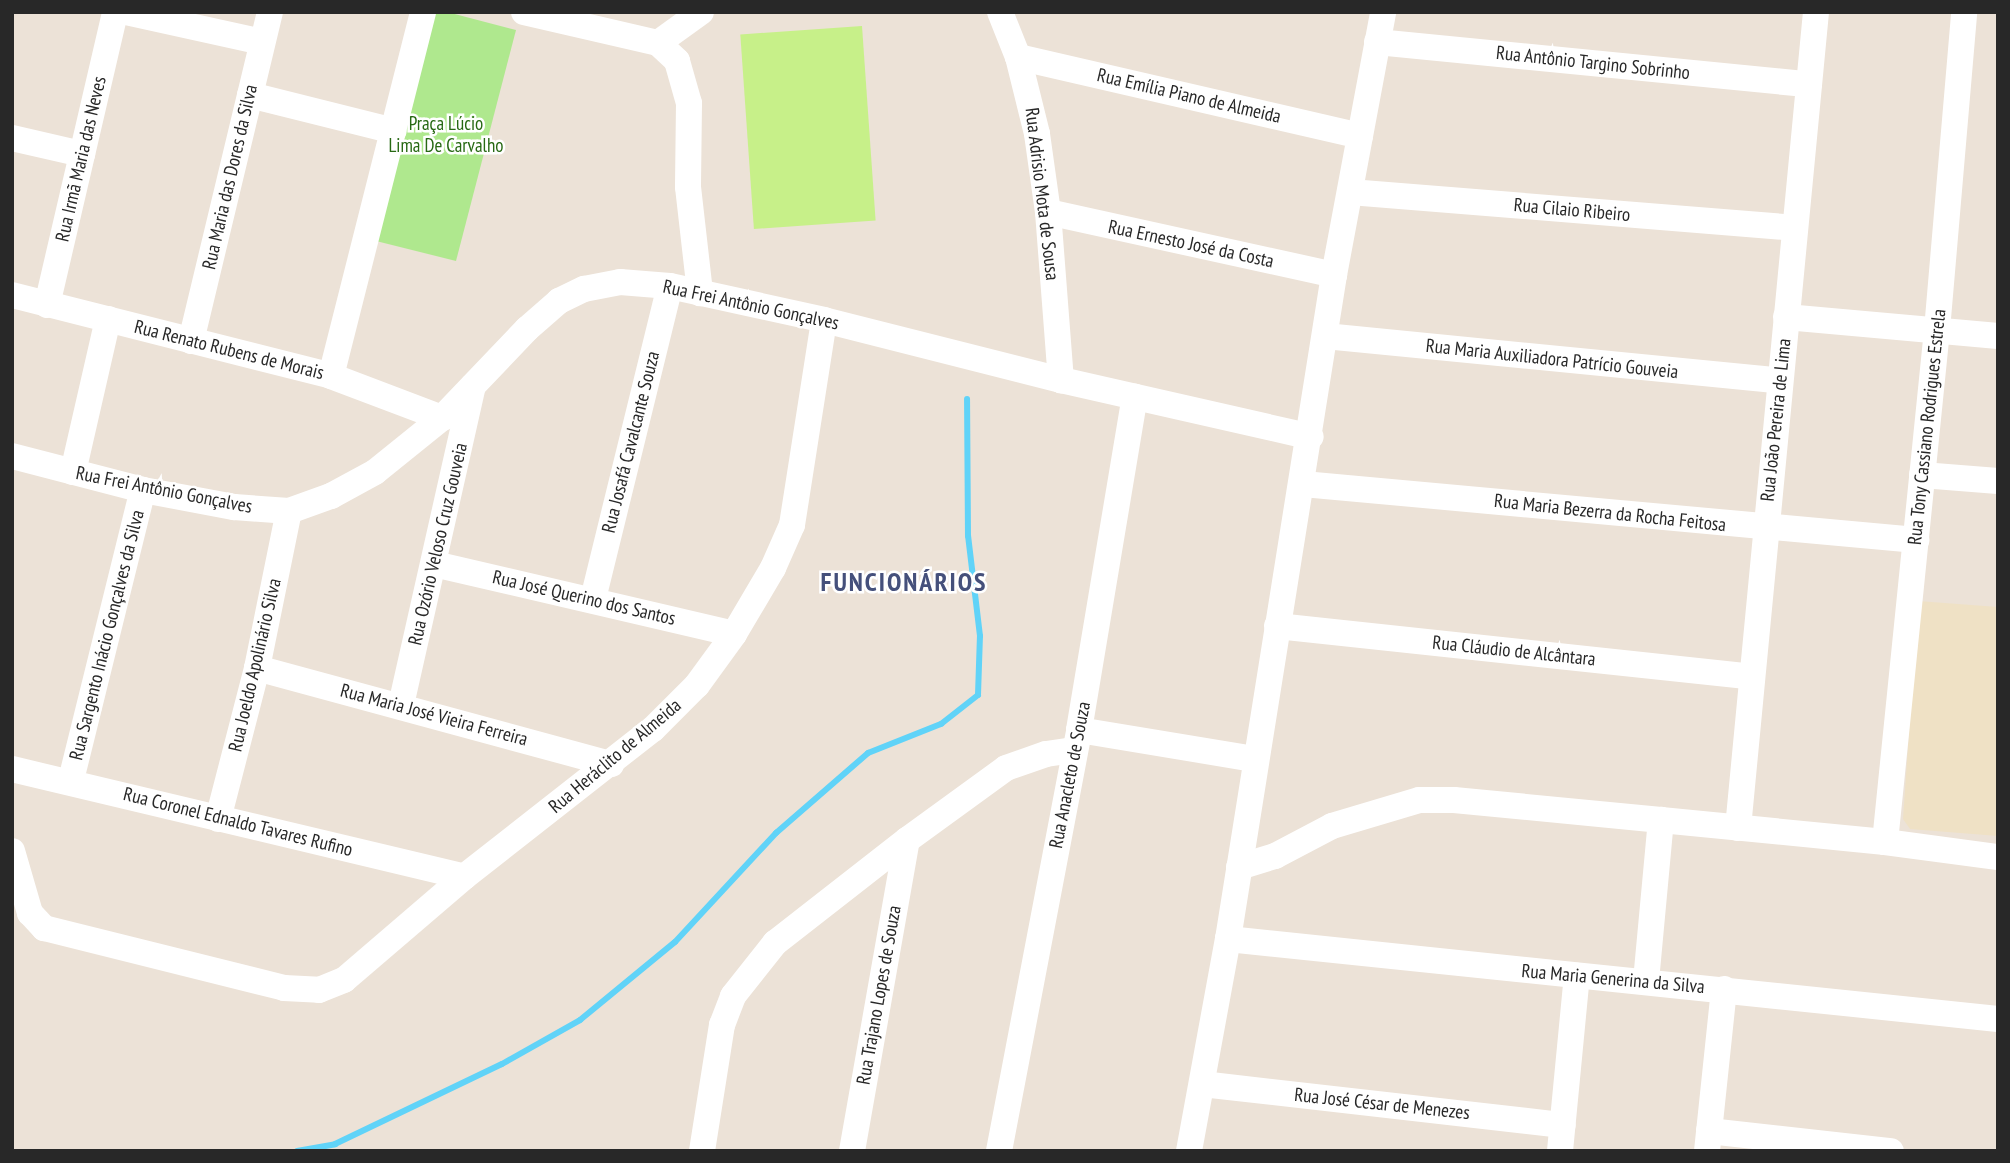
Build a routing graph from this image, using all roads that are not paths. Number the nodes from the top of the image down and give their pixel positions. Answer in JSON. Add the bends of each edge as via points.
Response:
{"nodes":[{"id":1,"x":115,"y":12,"type":"edge"},
{"id":2,"x":126,"y":12,"type":"edge"},
{"id":3,"x":270,"y":12,"type":"edge"},
{"id":4,"x":423,"y":12,"type":"edge"},
{"id":5,"x":524,"y":12,"type":"edge"},
{"id":6,"x":701,"y":12,"type":"edge"},
{"id":7,"x":1000,"y":12,"type":"edge"},
{"id":8,"x":1383,"y":12,"type":"edge"},
{"id":9,"x":1816,"y":12,"type":"edge"},
{"id":10,"x":1964,"y":12,"type":"edge"},
{"id":11,"x":572,"y":18,"type":"edge"},
{"id":12,"x":262,"y":42,"type":"junction"},
{"id":13,"x":1377,"y":42,"type":"junction"},
{"id":14,"x":658,"y":43,"type":"junction"},
{"id":15,"x":1018,"y":57,"type":"junction"},
{"id":16,"x":1810,"y":84,"type":"junction"},
{"id":17,"x":250,"y":95,"type":"junction"},
{"id":18,"x":394,"y":131,"type":"junction"},
{"id":19,"x":1360,"y":136,"type":"junction"},
{"id":20,"x":12,"y":138,"type":"edge"},
{"id":21,"x":82,"y":154,"type":"junction"},
{"id":22,"x":1350,"y":192,"type":"junction"},
{"id":23,"x":1048,"y":212,"type":"junction"},
{"id":24,"x":1794,"y":228,"type":"junction"},
{"id":25,"x":1334,"y":275,"type":"junction"},
{"id":26,"x":670,"y":286,"type":"junction"},
{"id":27,"x":700,"y":293,"type":"junction"},
{"id":28,"x":12,"y":295,"type":"edge"},
{"id":29,"x":47,"y":305,"type":"junction"},
{"id":30,"x":1786,"y":317,"type":"junction"},
{"id":31,"x":108,"y":319,"type":"junction"},
{"id":32,"x":824,"y":320,"type":"junction"},
{"id":33,"x":1937,"y":330,"type":"junction"},
{"id":34,"x":1998,"y":336,"type":"edge"},
{"id":35,"x":1325,"y":337,"type":"junction"},
{"id":36,"x":191,"y":341,"type":"junction"},
{"id":37,"x":331,"y":376,"type":"junction"},
{"id":38,"x":1061,"y":380,"type":"junction"},
{"id":39,"x":1780,"y":381,"type":"junction"},
{"id":40,"x":474,"y":382,"type":"junction"},
{"id":41,"x":1135,"y":397,"type":"junction"},
{"id":42,"x":442,"y":418,"type":"junction"},
{"id":43,"x":1311,"y":437,"type":"junction"},
{"id":44,"x":12,"y":456,"type":"edge"},
{"id":45,"x":73,"y":472,"type":"junction"},
{"id":46,"x":1922,"y":475,"type":"junction"},
{"id":47,"x":1998,"y":481,"type":"edge"},
{"id":48,"x":1303,"y":484,"type":"junction"},
{"id":49,"x":143,"y":490,"type":"junction"},
{"id":50,"x":289,"y":511,"type":"junction"},
{"id":51,"x":1765,"y":528,"type":"junction"},
{"id":52,"x":1916,"y":540,"type":"junction"},
{"id":53,"x":434,"y":564,"type":"junction"},
{"id":54,"x":593,"y":599,"type":"junction"},
{"id":55,"x":1277,"y":626,"type":"junction"},
{"id":56,"x":734,"y":634,"type":"junction"},
{"id":57,"x":257,"y":668,"type":"junction"},
{"id":58,"x":1751,"y":677,"type":"junction"},
{"id":59,"x":401,"y":705,"type":"junction"},
{"id":60,"x":1077,"y":740,"type":"junction"},
{"id":61,"x":1255,"y":759,"type":"junction"},
{"id":62,"x":611,"y":764,"type":"junction"},
{"id":63,"x":12,"y":769,"type":"edge"},
{"id":64,"x":71,"y":780,"type":"junction"},
{"id":65,"x":218,"y":819,"type":"junction"},
{"id":66,"x":1661,"y":820,"type":"junction"},
{"id":67,"x":1738,"y":828,"type":"junction"},
{"id":68,"x":906,"y":840,"type":"junction"},
{"id":69,"x":1885,"y":842,"type":"junction"},
{"id":70,"x":12,"y":851,"type":"edge"},
{"id":71,"x":1998,"y":857,"type":"edge"},
{"id":72,"x":1239,"y":867,"type":"junction"},
{"id":73,"x":464,"y":877,"type":"junction"},
{"id":74,"x":1228,"y":939,"type":"junction"},
{"id":75,"x":1577,"y":976,"type":"junction"},
{"id":76,"x":1646,"y":981,"type":"junction"},
{"id":77,"x":1724,"y":989,"type":"junction"},
{"id":78,"x":1998,"y":1019,"type":"edge"},
{"id":79,"x":1202,"y":1084,"type":"junction"},
{"id":80,"x":1561,"y":1138,"type":"edge"},
{"id":81,"x":1708,"y":1141,"type":"edge"},
{"id":82,"x":1858,"y":1149,"type":"edge"},
{"id":83,"x":702,"y":1151,"type":"edge"},
{"id":84,"x":852,"y":1151,"type":"edge"},
{"id":85,"x":999,"y":1151,"type":"edge"},
{"id":86,"x":1189,"y":1151,"type":"edge"},
{"id":87,"x":1891,"y":1151,"type":"edge"}],
"edges":[{"from":1,"to":21,"type":"street","name":"Rua Irmã Maria das Neves"},
{"from":2,"to":12,"type":"street"},
{"from":3,"to":12,"type":"street","name":"Rua Maria das Dores da Silva"},
{"from":4,"to":18,"type":"street"},
{"from":5,"to":11,"type":"street"},
{"from":6,"to":14,"type":"street"},
{"from":7,"to":15,"type":"street","name":"Rua Adrisio Mota de Sousa"},
{"from":8,"to":13,"type":"street"},
{"from":9,"to":16,"type":"street","name":"Rua João Pereira de Lima"},
{"from":10,"to":33,"type":"street","name":"Rua Tony Cassiano Rodrigues Estrela"},
{"from":11,"to":14,"type":"street"},
{"from":12,"to":17,"type":"street","name":"Rua Maria das Dores da Silva"},
{"from":13,"to":16,"type":"street","name":"Rua Antônio Targino Sobrinho"},
{"from":13,"to":19,"type":"street"},
{"from":14,"to":27,"type":"street","via":[[677,61],[689,103],[689,199]]},
{"from":15,"to":19,"type":"street","name":"Rua Emília Piano de Almeida"},
{"from":15,"to":23,"type":"street","name":"Rua Adrisio Mota de Sousa","via":[[1037,134]]},
{"from":16,"to":24,"type":"street","name":"Rua João Pereira de Lima"},
{"from":17,"to":18,"type":"street"},
{"from":17,"to":36,"type":"street","name":"Rua Maria das Dores da Silva"},
{"from":18,"to":37,"type":"street"},
{"from":19,"to":22,"type":"street"},
{"from":20,"to":21,"type":"street"},
{"from":21,"to":29,"type":"street","name":"Rua Irmã Maria das Neves"},
{"from":22,"to":24,"type":"street","name":"Rua Cilaio Ribeiro"},
{"from":22,"to":25,"type":"street"},
{"from":23,"to":25,"type":"street","name":"Rua Ernesto José da Costa"},
{"from":23,"to":38,"type":"street","name":"Rua Adrisio Mota de Sousa"},
{"from":24,"to":30,"type":"street","name":"Rua João Pereira de Lima"},
{"from":25,"to":35,"type":"street"},
{"from":26,"to":27,"type":"street","name":"Rua Frei Antônio Gonçalves"},
{"from":26,"to":40,"type":"street","name":"Rua Frei Antônio Gonçalves","via":[[620,282],[584,289],[559,301]]},
{"from":26,"to":54,"type":"street","name":"Rua Josafá Cavalcante Souza"},
{"from":27,"to":32,"type":"street","name":"Rua Frei Antônio Gonçalves"},
{"from":28,"to":29,"type":"street","name":"Rua Renato Rubens de Morais"},
{"from":29,"to":31,"type":"street","name":"Rua Renato Rubens de Morais"},
{"from":30,"to":33,"type":"street"},
{"from":30,"to":39,"type":"street","name":"Rua João Pereira de Lima"},
{"from":31,"to":36,"type":"street","name":"Rua Renato Rubens de Morais"},
{"from":31,"to":45,"type":"street"},
{"from":32,"to":38,"type":"street","name":"Rua Frei Antônio Gonçalves"},
{"from":32,"to":56,"type":"street","name":"Rua Heráclito de Almeida","via":[[792,525]]},
{"from":33,"to":34,"type":"street"},
{"from":33,"to":46,"type":"street","name":"Rua Tony Cassiano Rodrigues Estrela"},
{"from":35,"to":39,"type":"street","name":"Rua Maria Auxiliadora Patrício Gouveia"},
{"from":35,"to":43,"type":"street"},
{"from":36,"to":37,"type":"street","name":"Rua Renato Rubens de Morais"},
{"from":37,"to":42,"type":"street","name":"Rua Renato Rubens de Morais"},
{"from":38,"to":41,"type":"street","name":"Rua Frei Antônio Gonçalves"},
{"from":39,"to":51,"type":"street","name":"Rua João Pereira de Lima"},
{"from":40,"to":42,"type":"street","name":"Rua Frei Antônio Gonçalves"},
{"from":40,"to":53,"type":"street","name":"Rua Ozório Veloso Cruz Gouveia"},
{"from":41,"to":43,"type":"street","name":"Rua Frei Antônio Gonçalves"},
{"from":41,"to":60,"type":"street","name":"Rua Anacleto de Souza"},
{"from":42,"to":50,"type":"street","name":"Rua Frei Antônio Gonçalves","via":[[375,472],[331,496]]},
{"from":43,"to":48,"type":"street"},
{"from":44,"to":45,"type":"street","name":"Rua Frei Antônio Gonçalves"},
{"from":45,"to":49,"type":"street","name":"Rua Frei Antônio Gonçalves"},
{"from":46,"to":47,"type":"street"},
{"from":46,"to":52,"type":"street","name":"Rua Tony Cassiano Rodrigues Estrela"},
{"from":48,"to":51,"type":"street","name":"Rua Maria Bezerra da Rocha Feitosa"},
{"from":48,"to":55,"type":"street"},
{"from":49,"to":50,"type":"street","name":"Rua Frei Antônio Gonçalves","via":[[234,507]]},
{"from":49,"to":64,"type":"street","name":"Rua Sargento Inácio Gonçalves da Silva"},
{"from":50,"to":57,"type":"street","name":"Rua Joeldo Apolinário Silva"},
{"from":51,"to":52,"type":"street","name":"Rua Maria Bezerra da Rocha Feitosa"},
{"from":51,"to":58,"type":"street","name":"Rua João Pereira de Lima"},
{"from":52,"to":69,"type":"street","name":"Rua Tony Cassiano Rodrigues Estrela"},
{"from":53,"to":54,"type":"street","name":"Rua José Querino dos Santos"},
{"from":53,"to":59,"type":"street","name":"Rua Ozório Veloso Cruz Gouveia"},
{"from":54,"to":56,"type":"street","name":"Rua José Querino dos Santos"},
{"from":55,"to":58,"type":"street","name":"Rua Cláudio de Alcântara"},
{"from":55,"to":61,"type":"street"},
{"from":56,"to":62,"type":"street","name":"Rua Heráclito de Almeida","via":[[697,685]]},
{"from":57,"to":59,"type":"street","name":"Rua Maria José Vieira Ferreira"},
{"from":57,"to":65,"type":"street","name":"Rua Joeldo Apolinário Silva"},
{"from":58,"to":67,"type":"street","name":"Rua João Pereira de Lima"},
{"from":59,"to":62,"type":"street","name":"Rua Maria José Vieira Ferreira"},
{"from":60,"to":61,"type":"street"},
{"from":60,"to":68,"type":"street","via":[[1006,768]]},
{"from":60,"to":85,"type":"street","name":"Rua Anacleto de Souza"},
{"from":61,"to":72,"type":"street"},
{"from":62,"to":73,"type":"street","name":"Rua Heráclito de Almeida"},
{"from":63,"to":64,"type":"street","name":"Rua Coronel Ednaldo Tavares Rufino"},
{"from":64,"to":65,"type":"street","name":"Rua Coronel Ednaldo Tavares Rufino"},
{"from":65,"to":73,"type":"street","name":"Rua Coronel Ednaldo Tavares Rufino"},
{"from":66,"to":67,"type":"street"},
{"from":66,"to":72,"type":"street","via":[[1419,800],[1332,826],[1275,856]]},
{"from":66,"to":76,"type":"street"},
{"from":67,"to":69,"type":"street"},
{"from":68,"to":83,"type":"street","via":[[775,943],[733,996],[722,1025]]},
{"from":68,"to":84,"type":"street","name":"Rua Trajano Lopes de Souza"},
{"from":69,"to":71,"type":"street"},
{"from":70,"to":73,"type":"street","name":"Rua Heráclito de Almeida","via":[[30,913],[44,928],[303,991],[332,986],[357,969]]},
{"from":72,"to":74,"type":"street"},
{"from":74,"to":75,"type":"street","name":"Rua Maria Generina da Silva"},
{"from":74,"to":79,"type":"street"},
{"from":75,"to":76,"type":"street","name":"Rua Maria Generina da Silva"},
{"from":75,"to":80,"type":"street"},
{"from":76,"to":77,"type":"street","name":"Rua Maria Generina da Silva"},
{"from":77,"to":78,"type":"street","name":"Rua Maria Generina da Silva"},
{"from":77,"to":81,"type":"street"},
{"from":79,"to":80,"type":"street","name":"Rua José César de Menezes"},
{"from":79,"to":86,"type":"street"},
{"from":81,"to":82,"type":"street"},
{"from":82,"to":87,"type":"street"}]}
